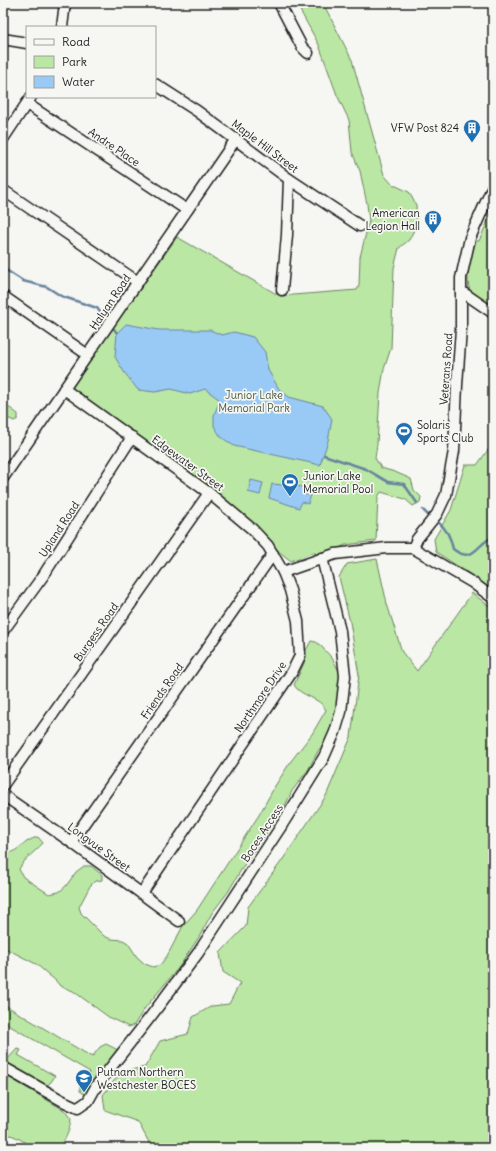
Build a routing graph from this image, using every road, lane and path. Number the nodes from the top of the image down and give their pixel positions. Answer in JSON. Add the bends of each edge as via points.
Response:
{"nodes":[{"id":1,"x":65,"y":3,"type":"edge"},
{"id":2,"x":279,"y":3,"type":"edge"},
{"id":3,"x":62,"y":26,"type":"edge"},
{"id":4,"x":3,"y":39,"type":"edge"},
{"id":5,"x":26,"y":43,"type":"edge"},
{"id":6,"x":308,"y":52,"type":"dead end"},
{"id":7,"x":156,"y":85,"type":"edge"},
{"id":8,"x":29,"y":100,"type":"edge"},
{"id":9,"x":3,"y":139,"type":"edge"},
{"id":10,"x":236,"y":139,"type":"junction"},
{"id":11,"x":289,"y":179,"type":"junction"},
{"id":12,"x":493,"y":186,"type":"edge"},
{"id":13,"x":3,"y":190,"type":"edge"},
{"id":14,"x":187,"y":210,"type":"junction"},
{"id":15,"x":360,"y":226,"type":"dead end"},
{"id":16,"x":138,"y":282,"type":"junction"},
{"id":17,"x":282,"y":290,"type":"dead end"},
{"id":18,"x":461,"y":291,"type":"junction"},
{"id":19,"x":3,"y":296,"type":"edge"},
{"id":20,"x":493,"y":313,"type":"edge"},
{"id":21,"x":88,"y":355,"type":"junction"},
{"id":22,"x":64,"y":389,"type":"junction"},
{"id":23,"x":132,"y":437,"type":"junction"},
{"id":24,"x":3,"y":478,"type":"edge"},
{"id":25,"x":209,"y":493,"type":"junction"},
{"id":26,"x":413,"y":548,"type":"junction"},
{"id":27,"x":273,"y":554,"type":"junction"},
{"id":28,"x":322,"y":558,"type":"junction"},
{"id":29,"x":283,"y":572,"type":"junction"},
{"id":30,"x":493,"y":598,"type":"edge"},
{"id":31,"x":3,"y":631,"type":"edge"},
{"id":32,"x":3,"y":785,"type":"edge"},
{"id":33,"x":3,"y":795,"type":"edge"},
{"id":34,"x":71,"y":842,"type":"junction"},
{"id":35,"x":142,"y":893,"type":"junction"},
{"id":36,"x":179,"y":921,"type":"dead end"},
{"id":37,"x":3,"y":1067,"type":"edge"}],
"edges":[{"from":1,"to":3,"type":"street"},
{"from":2,"to":6,"type":"street","via":[[302,47]]},
{"from":4,"to":5,"type":"street"},
{"from":7,"to":10,"type":"street","name":"Maple Hill Street","via":[[197,110]]},
{"from":8,"to":9,"type":"street"},
{"from":8,"to":14,"type":"street","name":"Andre Place"},
{"from":10,"to":11,"type":"street","name":"Maple Hill Street"},
{"from":10,"to":14,"type":"street","name":"Halyan Road"},
{"from":11,"to":15,"type":"street","name":"Maple Hill Street"},
{"from":11,"to":17,"type":"street"},
{"from":12,"to":18,"type":"street","name":"Veterans Road","via":[[470,238],[461,278]]},
{"from":13,"to":16,"type":"street"},
{"from":14,"to":16,"type":"street","name":"Halyan Road"},
{"from":16,"to":21,"type":"street","name":"Halyan Road"},
{"from":18,"to":20,"type":"street"},
{"from":18,"to":26,"type":"street","name":"Veterans Road","via":[[454,451],[446,495],[437,514]]},
{"from":19,"to":21,"type":"street"},
{"from":21,"to":22,"type":"street","name":"Halyan Road"},
{"from":22,"to":23,"type":"street","name":"Edgewater Street"},
{"from":22,"to":24,"type":"street","name":"Halyan Road"},
{"from":23,"to":25,"type":"street","name":"Edgewater Street"},
{"from":23,"to":31,"type":"street","name":"Upland Road","via":[[43,576]]},
{"from":25,"to":27,"type":"street","name":"Edgewater Street","via":[[252,529]]},
{"from":25,"to":32,"type":"street","name":"Burgess Road"},
{"from":26,"to":28,"type":"street","via":[[387,548]]},
{"from":26,"to":30,"type":"street","via":[[473,583]]},
{"from":27,"to":29,"type":"street","name":"Edgewater Street"},
{"from":27,"to":34,"type":"street","name":"Friends Road"},
{"from":28,"to":29,"type":"street"},
{"from":28,"to":37,"type":"street","name":"Boces Access","via":[[340,631],[345,676],[341,712],[324,757],[280,828],[198,953],[97,1085],[88,1101],[78,1108]]},
{"from":29,"to":35,"type":"street","name":"Northmore Drive","via":[[298,621],[300,656],[292,672]]},
{"from":33,"to":34,"type":"street","name":"Longvue Street"},
{"from":34,"to":35,"type":"street","name":"Longvue Street"},
{"from":35,"to":36,"type":"street","name":"Longvue Street"}]}
